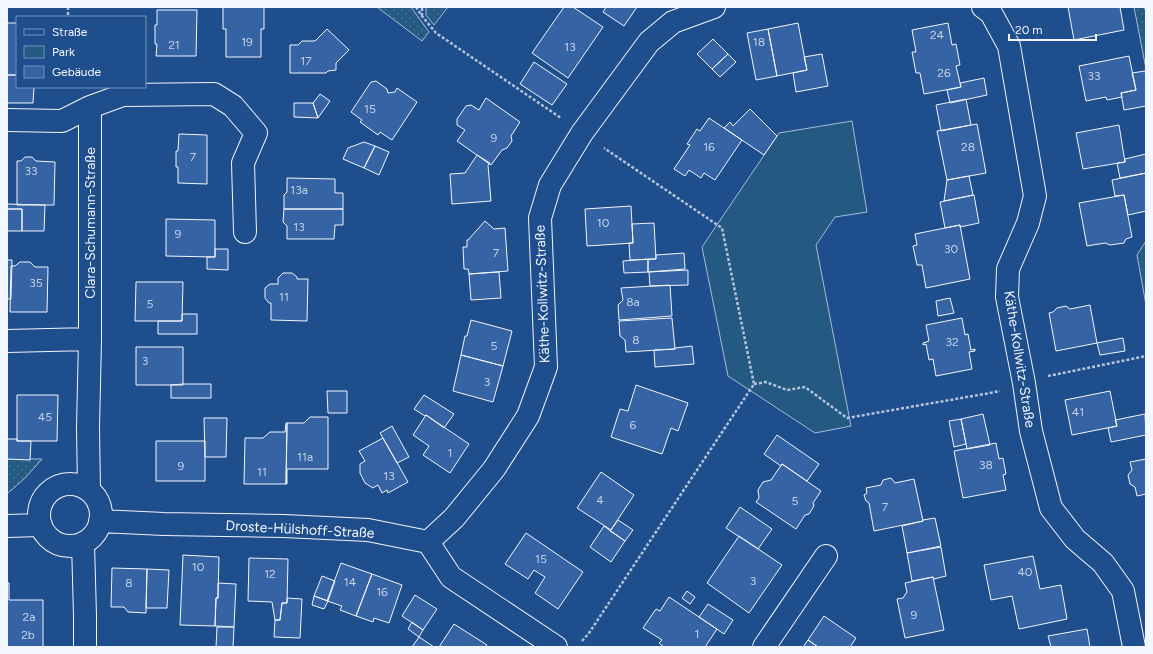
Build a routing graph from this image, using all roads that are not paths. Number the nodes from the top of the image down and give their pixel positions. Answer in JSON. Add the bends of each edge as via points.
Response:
{"nodes":[{"id":1,"x":714,"y":7,"type":"edge"},
{"id":2,"x":983,"y":7,"type":"edge"},
{"id":3,"x":90,"y":107,"type":"junction"},
{"id":4,"x":7,"y":120,"type":"edge"},
{"id":5,"x":245,"y":232,"type":"dead end"},
{"id":6,"x":90,"y":339,"type":"junction"},
{"id":7,"x":7,"y":341,"type":"edge"},
{"id":8,"x":89,"y":490,"type":"junction"},
{"id":9,"x":100,"y":521,"type":"junction"},
{"id":10,"x":41,"y":525,"type":"junction"},
{"id":11,"x":7,"y":526,"type":"edge"},
{"id":12,"x":83,"y":542,"type":"junction"},
{"id":13,"x":428,"y":542,"type":"junction"},
{"id":14,"x":826,"y":556,"type":"dead end"},
{"id":15,"x":85,"y":647,"type":"edge"},
{"id":16,"x":556,"y":647,"type":"edge"},
{"id":17,"x":764,"y":647,"type":"edge"},
{"id":18,"x":1134,"y":647,"type":"edge"}],
"edges":[{"from":1,"to":13,"type":"street","name":"Käthe-Kollwitz-Straße","via":[[673,22],[649,42],[582,133],[550,184],[540,218],[546,367],[528,416],[494,469],[454,518]]},
{"from":2,"to":18,"type":"street","name":"Käthe-Kollwitz-Straße","via":[[991,13],[1009,46],[1035,196],[1028,223],[1008,269],[1007,297],[1031,431],[1051,508],[1075,539],[1103,563],[1123,591]]},
{"from":3,"to":4,"type":"street","via":[[62,121]]},
{"from":3,"to":5,"type":"street","via":[[123,95],[207,94],[214,94],[233,106],[256,132],[243,163]]},
{"from":3,"to":6,"type":"street","name":"Clara-Schumann-Straße"},
{"from":6,"to":7,"type":"street"},
{"from":6,"to":8,"type":"street","name":"Clara-Schumann-Straße"},
{"from":8,"to":9,"type":"street","via":[[99,506]]},
{"from":8,"to":10,"type":"street","via":[[69,484],[48,493],[41,504]]},
{"from":9,"to":12,"type":"street","via":[[96,531]]},
{"from":9,"to":13,"type":"street","name":"Droste-Hülshoff-Straße","via":[[368,530]]},
{"from":10,"to":11,"type":"street"},
{"from":10,"to":12,"type":"street","via":[[46,534],[62,545],[73,546]]},
{"from":12,"to":15,"type":"street"},
{"from":13,"to":16,"type":"street","via":[[451,577]]},
{"from":14,"to":17,"type":"street"}]}
